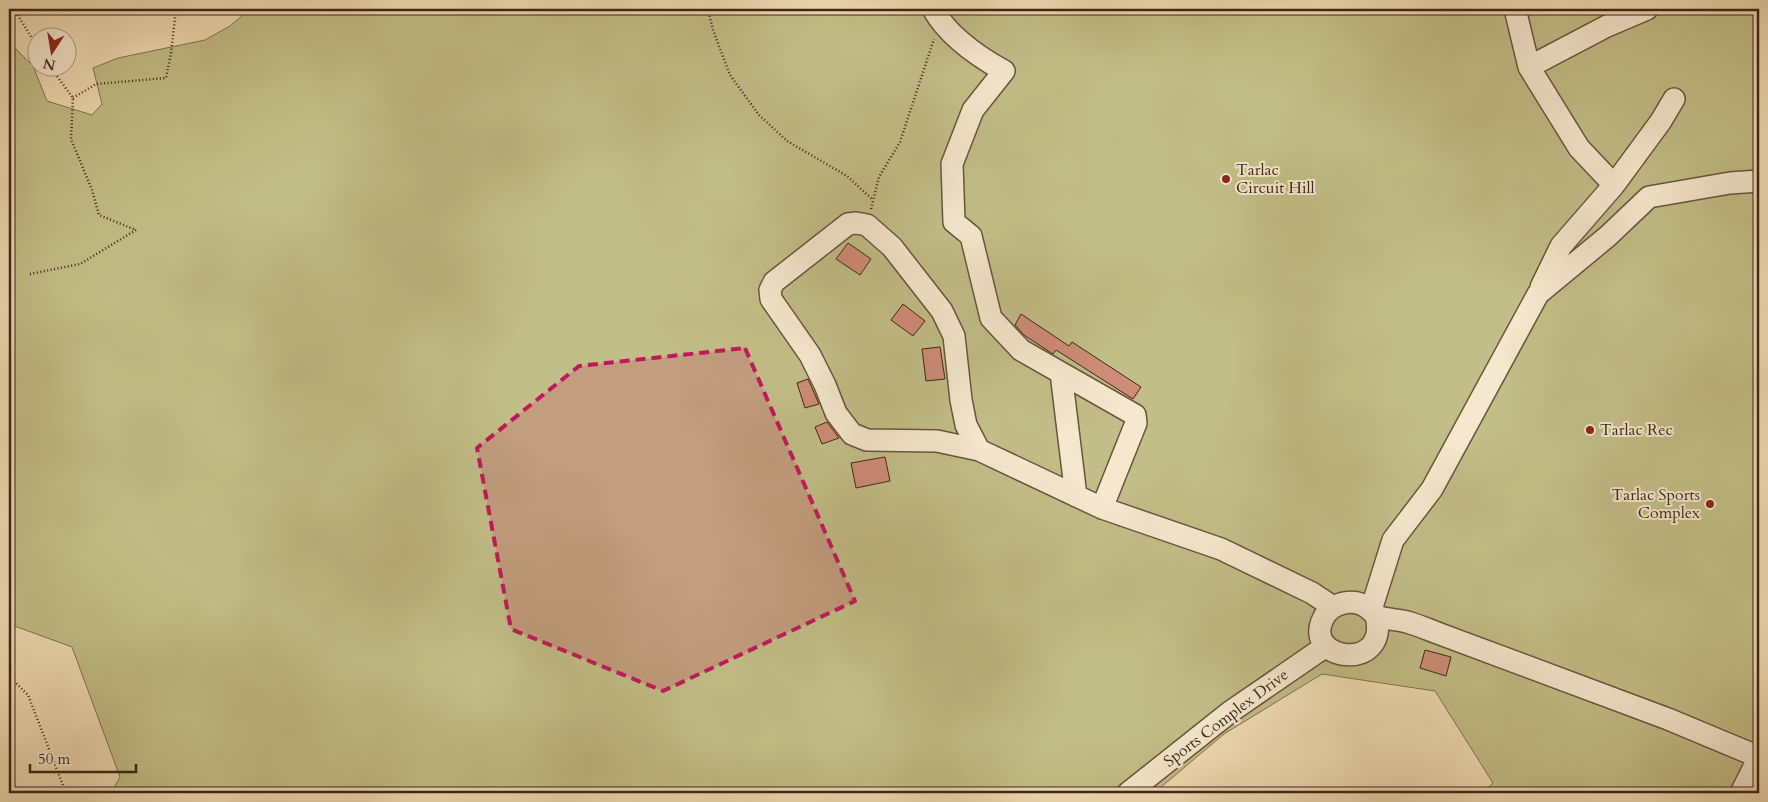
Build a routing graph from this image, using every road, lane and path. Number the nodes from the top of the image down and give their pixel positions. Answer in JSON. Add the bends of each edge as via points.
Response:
{"nodes":[{"id":1,"x":14,"y":9,"type":"edge"},
{"id":2,"x":176,"y":9,"type":"edge"},
{"id":3,"x":708,"y":9,"type":"edge"},
{"id":4,"x":1515,"y":9,"type":"edge"},
{"id":5,"x":1647,"y":9,"type":"edge"},
{"id":6,"x":935,"y":12,"type":"edge"},
{"id":7,"x":28,"y":32,"type":"edge"},
{"id":8,"x":1530,"y":67,"type":"junction"},
{"id":9,"x":58,"y":78,"type":"edge"},
{"id":10,"x":73,"y":98,"type":"junction"},
{"id":11,"x":1674,"y":99,"type":"dead end"},
{"id":12,"x":1759,"y":182,"type":"edge"},
{"id":13,"x":1614,"y":185,"type":"junction"},
{"id":14,"x":873,"y":200,"type":"junction"},
{"id":15,"x":867,"y":225,"type":"junction"},
{"id":16,"x":30,"y":274,"type":"dead end"},
{"id":17,"x":1538,"y":294,"type":"junction"},
{"id":18,"x":1061,"y":373,"type":"junction"},
{"id":19,"x":978,"y":450,"type":"junction"},
{"id":20,"x":1076,"y":496,"type":"junction"},
{"id":21,"x":1102,"y":508,"type":"junction"},
{"id":22,"x":1333,"y":607,"type":"junction"},
{"id":23,"x":1373,"y":613,"type":"junction"},
{"id":24,"x":1326,"y":646,"type":"junction"},
{"id":25,"x":9,"y":676,"type":"edge"},
{"id":26,"x":1759,"y":757,"type":"edge"},
{"id":27,"x":66,"y":793,"type":"edge"},
{"id":28,"x":1128,"y":793,"type":"edge"},
{"id":29,"x":1741,"y":793,"type":"edge"}],
"edges":[{"from":1,"to":7,"type":"path"},
{"from":2,"to":10,"type":"path","via":[[166,78],[96,84]]},
{"from":3,"to":14,"type":"path","via":[[730,75],[759,115],[787,141],[847,176]]},
{"from":4,"to":8,"type":"street"},
{"from":5,"to":8,"type":"street","via":[[1606,26]]},
{"from":6,"to":14,"type":"path","via":[[938,26],[900,142],[879,178]]},
{"from":6,"to":18,"type":"street","via":[[948,30],[980,58],[1004,71],[973,110],[952,164],[954,222],[971,236],[991,318],[1021,350]]},
{"from":8,"to":13,"type":"street","via":[[1579,148]]},
{"from":9,"to":10,"type":"path"},
{"from":10,"to":16,"type":"path","via":[[72,139],[99,215],[136,230],[80,264]]},
{"from":11,"to":13,"type":"street"},
{"from":12,"to":17,"type":"street","via":[[1730,183],[1649,197]]},
{"from":13,"to":17,"type":"street","via":[[1561,246]]},
{"from":14,"to":15,"type":"path"},
{"from":15,"to":19,"type":"street","via":[[892,247],[942,311],[954,336],[966,425]]},
{"from":15,"to":19,"type":"street","via":[[848,224],[774,282],[770,290],[771,299],[810,355],[836,412],[852,434],[867,440],[937,440]]},
{"from":17,"to":23,"type":"street","via":[[1432,489],[1393,540]]},
{"from":18,"to":20,"type":"street"},
{"from":18,"to":21,"type":"street","via":[[1136,417]]},
{"from":19,"to":20,"type":"street"},
{"from":20,"to":21,"type":"street"},
{"from":21,"to":22,"type":"street","via":[[1221,549],[1312,593]]},
{"from":22,"to":23,"type":"street","via":[[1356,602]]},
{"from":22,"to":24,"type":"street","via":[[1321,626],[1320,634]]},
{"from":23,"to":24,"type":"street","via":[[1378,632],[1365,651],[1342,655]]},
{"from":23,"to":26,"type":"street","via":[[1407,622],[1668,719]]},
{"from":24,"to":28,"type":"street","name":"Sports Complex Drive","via":[[1230,712]]},
{"from":25,"to":27,"type":"path","via":[[28,694]]},
{"from":26,"to":29,"type":"street"}]}
